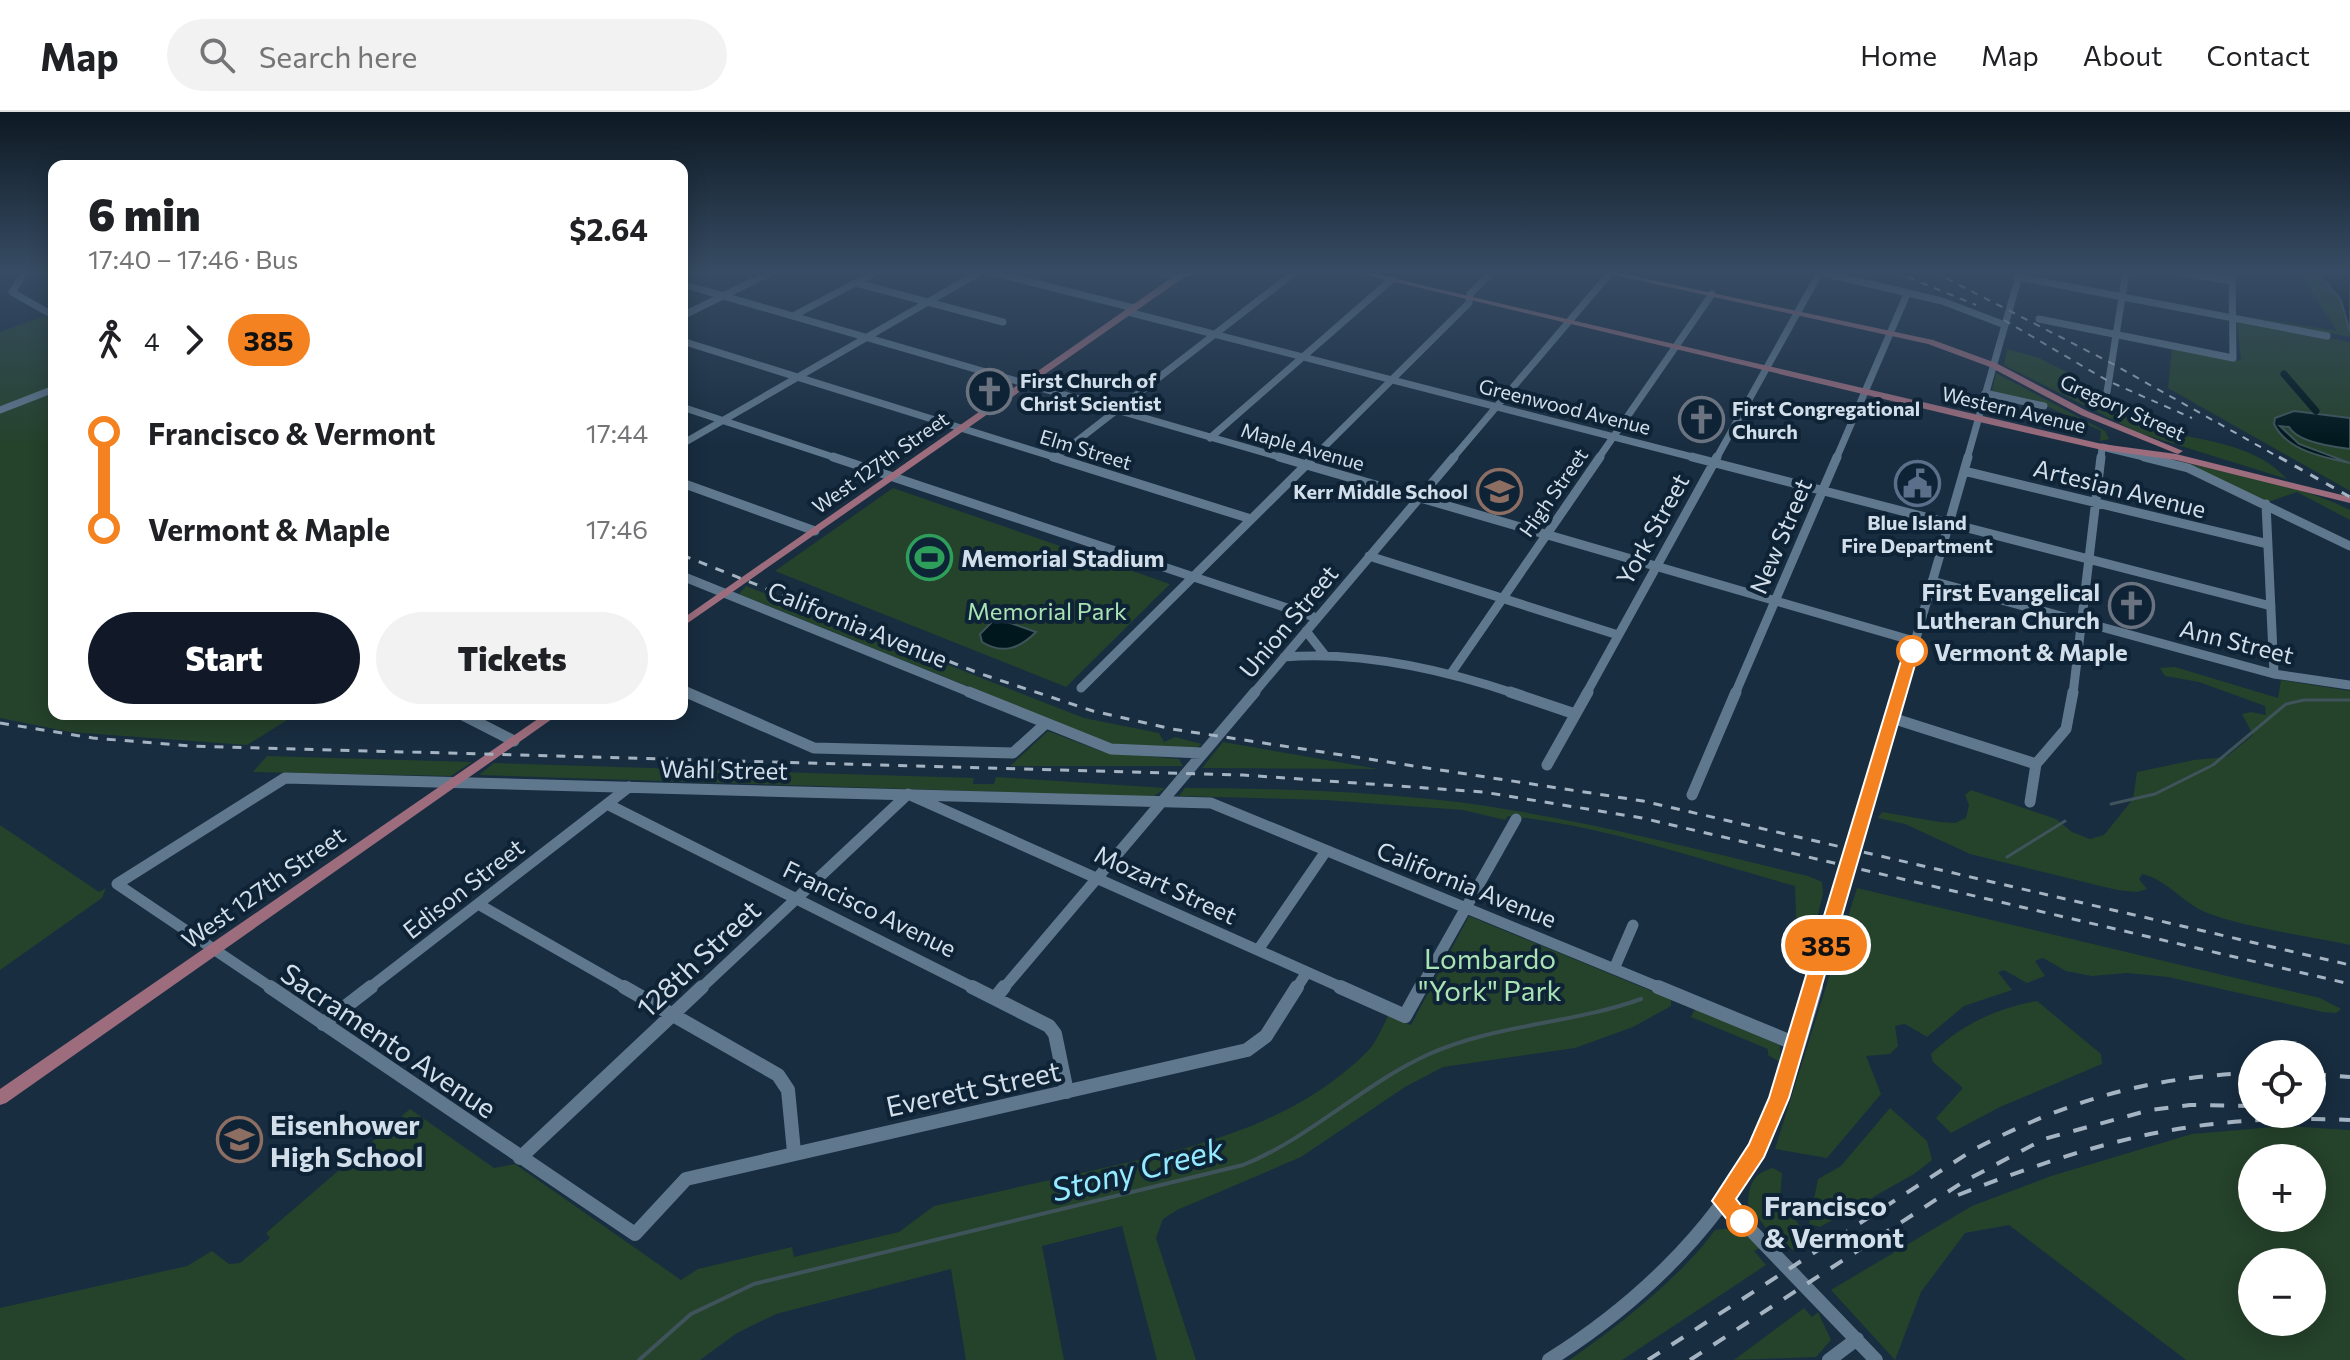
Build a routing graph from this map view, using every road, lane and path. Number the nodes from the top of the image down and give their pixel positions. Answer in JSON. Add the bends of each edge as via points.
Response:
{"nodes":[{"id":1,"x":840,"y":330,"type":"edge"},
{"id":2,"x":879,"y":330,"type":"edge"},
{"id":3,"x":1102,"y":330,"type":"edge"},
{"id":4,"x":1201,"y":330,"type":"edge"},
{"id":5,"x":1219,"y":330,"type":"edge"},
{"id":6,"x":1334,"y":330,"type":"edge"},
{"id":7,"x":1438,"y":330,"type":"edge"},
{"id":8,"x":1561,"y":330,"type":"edge"},
{"id":9,"x":1603,"y":330,"type":"edge"},
{"id":10,"x":1687,"y":330,"type":"edge"},
{"id":11,"x":1788,"y":330,"type":"edge"},
{"id":12,"x":1886,"y":330,"type":"edge"},
{"id":13,"x":2003,"y":330,"type":"edge"},
{"id":14,"x":2097,"y":330,"type":"edge"},
{"id":15,"x":2117,"y":330,"type":"edge"},
{"id":16,"x":2232,"y":330,"type":"edge"},
{"id":17,"x":2298,"y":330,"type":"edge"},
{"id":18,"x":1890,"y":331,"type":"junction"},
{"id":19,"x":1214,"y":334,"type":"junction"},
{"id":20,"x":2116,"y":334,"type":"junction"},
{"id":21,"x":2327,"y":336,"type":"dead end"},
{"id":22,"x":866,"y":338,"type":"junction"},
{"id":23,"x":688,"y":343,"type":"edge"},
{"id":24,"x":1675,"y":347,"type":"junction"},
{"id":25,"x":1303,"y":357,"type":"junction"},
{"id":26,"x":1766,"y":369,"type":"junction"},
{"id":27,"x":799,"y":377,"type":"junction"},
{"id":28,"x":1391,"y":380,"type":"junction"},
{"id":29,"x":1026,"y":384,"type":"junction"},
{"id":30,"x":48,"y":391,"type":"edge"},
{"id":31,"x":1864,"y":392,"type":"junction"},
{"id":32,"x":2107,"y":392,"type":"dead end"},
{"id":33,"x":1985,"y":393,"type":"junction"},
{"id":34,"x":2049,"y":394,"type":"junction"},
{"id":35,"x":2044,"y":406,"type":"dead end"},
{"id":36,"x":1496,"y":407,"type":"junction"},
{"id":37,"x":688,"y":409,"type":"edge"},
{"id":38,"x":0,"y":410,"type":"edge"},
{"id":39,"x":1116,"y":410,"type":"junction"},
{"id":40,"x":1978,"y":419,"type":"junction"},
{"id":41,"x":723,"y":421,"type":"junction"},
{"id":42,"x":963,"y":429,"type":"junction"},
{"id":43,"x":1613,"y":437,"type":"junction"},
{"id":44,"x":1210,"y":438,"type":"junction"},
{"id":45,"x":688,"y":441,"type":"edge"},
{"id":46,"x":2102,"y":447,"type":"junction"},
{"id":47,"x":1055,"y":458,"type":"junction"},
{"id":48,"x":1714,"y":463,"type":"junction"},
{"id":49,"x":1306,"y":465,"type":"junction"},
{"id":50,"x":1964,"y":471,"type":"junction"},
{"id":51,"x":2264,"y":477,"type":"junction"},
{"id":52,"x":892,"y":478,"type":"junction"},
{"id":53,"x":688,"y":485,"type":"edge"},
{"id":54,"x":1823,"y":491,"type":"junction"},
{"id":55,"x":1419,"y":498,"type":"junction"},
{"id":56,"x":2350,"y":500,"type":"edge"},
{"id":57,"x":2095,"y":502,"type":"junction"},
{"id":58,"x":2266,"y":504,"type":"junction"},
{"id":59,"x":1251,"y":519,"type":"junction"},
{"id":60,"x":1949,"y":523,"type":"junction"},
{"id":61,"x":815,"y":531,"type":"junction"},
{"id":62,"x":1545,"y":534,"type":"junction"},
{"id":63,"x":2268,"y":544,"type":"junction"},
{"id":64,"x":2350,"y":546,"type":"edge"},
{"id":65,"x":1369,"y":556,"type":"junction"},
{"id":66,"x":2088,"y":559,"type":"junction"},
{"id":67,"x":1657,"y":567,"type":"junction"},
{"id":68,"x":1192,"y":578,"type":"junction"},
{"id":69,"x":688,"y":579,"type":"edge"},
{"id":70,"x":1932,"y":581,"type":"junction"},
{"id":71,"x":725,"y":594,"type":"junction"},
{"id":72,"x":1503,"y":598,"type":"junction"},
{"id":73,"x":1777,"y":601,"type":"junction"},
{"id":74,"x":2271,"y":606,"type":"junction"},
{"id":75,"x":1317,"y":618,"type":"junction"},
{"id":76,"x":688,"y":620,"type":"edge"},
{"id":77,"x":2081,"y":621,"type":"junction"},
{"id":78,"x":1306,"y":631,"type":"junction"},
{"id":79,"x":1618,"y":635,"type":"junction"},
{"id":80,"x":1914,"y":641,"type":"junction"},
{"id":81,"x":1324,"y":654,"type":"junction"},
{"id":82,"x":1284,"y":657,"type":"junction"},
{"id":83,"x":1452,"y":672,"type":"junction"},
{"id":84,"x":2274,"y":674,"type":"junction"},
{"id":85,"x":2349,"y":685,"type":"edge"},
{"id":86,"x":1081,"y":688,"type":"dead end"},
{"id":87,"x":688,"y":693,"type":"edge"},
{"id":88,"x":1575,"y":714,"type":"junction"},
{"id":89,"x":1892,"y":718,"type":"junction"},
{"id":90,"x":473,"y":720,"type":"edge"},
{"id":91,"x":544,"y":720,"type":"edge"},
{"id":92,"x":1044,"y":725,"type":"junction"},
{"id":93,"x":514,"y":741,"type":"junction"},
{"id":94,"x":1202,"y":753,"type":"junction"},
{"id":95,"x":2036,"y":764,"type":"junction"},
{"id":96,"x":1547,"y":765,"type":"dead end"},
{"id":97,"x":454,"y":783,"type":"junction"},
{"id":98,"x":629,"y":787,"type":"junction"},
{"id":99,"x":908,"y":794,"type":"junction"},
{"id":100,"x":1692,"y":795,"type":"dead end"},
{"id":101,"x":1161,"y":802,"type":"junction"},
{"id":102,"x":2030,"y":802,"type":"dead end"},
{"id":103,"x":607,"y":804,"type":"junction"},
{"id":104,"x":1516,"y":819,"type":"dead end"},
{"id":105,"x":1326,"y":851,"type":"junction"},
{"id":106,"x":1098,"y":877,"type":"junction"},
{"id":107,"x":117,"y":884,"type":"joint"},
{"id":108,"x":796,"y":898,"type":"junction"},
{"id":109,"x":478,"y":904,"type":"junction"},
{"id":110,"x":1466,"y":907,"type":"junction"},
{"id":111,"x":1633,"y":925,"type":"dead end"},
{"id":112,"x":214,"y":950,"type":"junction"},
{"id":113,"x":1258,"y":950,"type":"junction"},
{"id":114,"x":1614,"y":969,"type":"junction"},
{"id":115,"x":1307,"y":972,"type":"junction"},
{"id":116,"x":996,"y":997,"type":"junction"},
{"id":117,"x":672,"y":1015,"type":"junction"},
{"id":118,"x":323,"y":1024,"type":"junction"},
{"id":119,"x":1796,"y":1044,"type":"junction"},
{"id":120,"x":1067,"y":1092,"type":"junction"},
{"id":121,"x":0,"y":1098,"type":"edge"},
{"id":122,"x":794,"y":1152,"type":"junction"},
{"id":123,"x":520,"y":1158,"type":"junction"},
{"id":124,"x":1723,"y":1201,"type":"junction"},
{"id":125,"x":635,"y":1234,"type":"joint"},
{"id":126,"x":1857,"y":1339,"type":"junction"},
{"id":127,"x":1549,"y":1360,"type":"edge"},
{"id":128,"x":1829,"y":1360,"type":"edge"},
{"id":129,"x":1876,"y":1360,"type":"edge"}],
"edges":[{"from":1,"to":22,"type":"street","name":"Maple Avenue"},
{"from":2,"to":22,"type":"street"},
{"from":3,"to":29,"type":"main road","name":"West 127th Street"},
{"from":4,"to":19,"type":"street","name":"Greenwood Avenue"},
{"from":5,"to":19,"type":"street"},
{"from":6,"to":25,"type":"street"},
{"from":7,"to":28,"type":"street"},
{"from":8,"to":36,"type":"street","name":"Union Street"},
{"from":9,"to":24,"type":"main road","name":"Western Avenue"},
{"from":10,"to":24,"type":"street","name":"High Street"},
{"from":11,"to":26,"type":"street","name":"York Street"},
{"from":12,"to":18,"type":"main road","name":"Gregory Street"},
{"from":13,"to":33,"type":"street"},
{"from":14,"to":20,"type":"street"},
{"from":15,"to":20,"type":"street"},
{"from":16,"to":20,"type":"street","via":[[2233,358]]},
{"from":17,"to":21,"type":"street"},
{"from":18,"to":31,"type":"street","name":"New Street"},
{"from":18,"to":34,"type":"main road","name":"Gregory Street","via":[[1981,360]]},
{"from":19,"to":25,"type":"street","name":"Greenwood Avenue"},
{"from":19,"to":39,"type":"street"},
{"from":20,"to":32,"type":"street"},
{"from":22,"to":27,"type":"street"},
{"from":22,"to":29,"type":"street","name":"Maple Avenue"},
{"from":23,"to":27,"type":"street","name":"Elm Street"},
{"from":24,"to":26,"type":"main road","name":"Western Avenue"},
{"from":24,"to":43,"type":"street","name":"High Street"},
{"from":25,"to":28,"type":"street","name":"Greenwood Avenue"},
{"from":25,"to":44,"type":"street"},
{"from":26,"to":31,"type":"main road","name":"Western Avenue"},
{"from":26,"to":48,"type":"street","name":"York Street"},
{"from":27,"to":41,"type":"street"},
{"from":27,"to":42,"type":"street","name":"Elm Street"},
{"from":28,"to":36,"type":"street","name":"Greenwood Avenue"},
{"from":28,"to":49,"type":"street"},
{"from":29,"to":39,"type":"street","name":"Maple Avenue"},
{"from":29,"to":42,"type":"main road","name":"West 127th Street"},
{"from":30,"to":38,"type":"street"},
{"from":31,"to":40,"type":"main road","name":"Western Avenue"},
{"from":31,"to":54,"type":"street","name":"New Street"},
{"from":33,"to":35,"type":"street"},
{"from":33,"to":40,"type":"street"},
{"from":34,"to":46,"type":"main road","via":[[2119,437],[2116,445]]},
{"from":34,"to":51,"type":"main road","name":"Gregory Street","via":[[2135,436]]},
{"from":36,"to":43,"type":"street","name":"Greenwood Avenue"},
{"from":36,"to":55,"type":"street","name":"Union Street"},
{"from":37,"to":41,"type":"street"},
{"from":39,"to":44,"type":"street","name":"Maple Avenue"},
{"from":39,"to":47,"type":"street"},
{"from":40,"to":46,"type":"main road","name":"Western Avenue"},
{"from":40,"to":50,"type":"street"},
{"from":41,"to":45,"type":"street"},
{"from":41,"to":52,"type":"street"},
{"from":42,"to":47,"type":"street","name":"Elm Street"},
{"from":42,"to":52,"type":"main road","name":"West 127th Street"},
{"from":43,"to":48,"type":"street","name":"Greenwood Avenue"},
{"from":43,"to":62,"type":"street","name":"High Street"},
{"from":44,"to":49,"type":"street","name":"Maple Avenue"},
{"from":46,"to":51,"type":"main road","name":"Western Avenue"},
{"from":46,"to":57,"type":"street"},
{"from":46,"to":58,"type":"street","name":"Western Avenue","via":[[2188,468]]},
{"from":47,"to":59,"type":"street","name":"Elm Street"},
{"from":48,"to":54,"type":"street","name":"Greenwood Avenue"},
{"from":48,"to":67,"type":"street","name":"York Street"},
{"from":49,"to":55,"type":"street","name":"Maple Avenue"},
{"from":49,"to":59,"type":"street"},
{"from":50,"to":57,"type":"street","name":"Artesian Avenue"},
{"from":50,"to":60,"type":"street"},
{"from":51,"to":56,"type":"main road","name":"Western Avenue"},
{"from":52,"to":61,"type":"main road","name":"West 127th Street"},
{"from":52,"to":68,"type":"street"},
{"from":53,"to":61,"type":"street"},
{"from":54,"to":60,"type":"street","name":"Greenwood Avenue"},
{"from":54,"to":73,"type":"street","name":"New Street"},
{"from":55,"to":62,"type":"street","name":"Maple Avenue"},
{"from":55,"to":65,"type":"street","name":"Union Street"},
{"from":57,"to":63,"type":"street","name":"Artesian Avenue"},
{"from":57,"to":66,"type":"street"},
{"from":58,"to":63,"type":"street"},
{"from":58,"to":64,"type":"street","name":"Western Avenue"},
{"from":59,"to":68,"type":"street"},
{"from":60,"to":66,"type":"street","name":"Greenwood Avenue"},
{"from":60,"to":70,"type":"street"},
{"from":61,"to":71,"type":"main road","name":"West 127th Street"},
{"from":62,"to":67,"type":"street","name":"Maple Avenue"},
{"from":62,"to":72,"type":"street","name":"High Street"},
{"from":63,"to":74,"type":"street"},
{"from":65,"to":72,"type":"street"},
{"from":65,"to":75,"type":"street","name":"Union Street"},
{"from":66,"to":74,"type":"street","name":"Greenwood Avenue"},
{"from":66,"to":77,"type":"street"},
{"from":67,"to":73,"type":"street","name":"Maple Avenue"},
{"from":67,"to":79,"type":"street","name":"York Street"},
{"from":68,"to":75,"type":"street"},
{"from":68,"to":86,"type":"street"},
{"from":69,"to":71,"type":"street","name":"California Avenue"},
{"from":70,"to":77,"type":"street","name":"Ann Street"},
{"from":70,"to":80,"type":"street"},
{"from":71,"to":76,"type":"main road","name":"West 127th Street"},
{"from":71,"to":92,"type":"street","name":"California Avenue"},
{"from":72,"to":79,"type":"street"},
{"from":72,"to":83,"type":"street","name":"High Street"},
{"from":73,"to":80,"type":"street","name":"Maple Avenue"},
{"from":73,"to":100,"type":"street","name":"New Street"},
{"from":74,"to":84,"type":"street"},
{"from":75,"to":78,"type":"street","name":"Union Street"},
{"from":77,"to":84,"type":"street","name":"Ann Street"},
{"from":77,"to":95,"type":"street","via":[[2066,729]]},
{"from":78,"to":81,"type":"street"},
{"from":78,"to":82,"type":"street","name":"Union Street"},
{"from":79,"to":88,"type":"street","name":"York Street"},
{"from":80,"to":89,"type":"street"},
{"from":81,"to":82,"type":"street"},
{"from":81,"to":83,"type":"street"},
{"from":82,"to":94,"type":"street","name":"Union Street"},
{"from":83,"to":88,"type":"street"},
{"from":84,"to":85,"type":"street","name":"Ann Street"},
{"from":87,"to":92,"type":"street","via":[[814,748],[1013,753]]},
{"from":88,"to":96,"type":"street","name":"York Street"},
{"from":89,"to":95,"type":"street"},
{"from":89,"to":119,"type":"street"},
{"from":90,"to":93,"type":"street"},
{"from":91,"to":93,"type":"main road","name":"West 127th Street"},
{"from":92,"to":94,"type":"street","name":"California Avenue","via":[[1111,749]]},
{"from":93,"to":97,"type":"main road","name":"West 127th Street"},
{"from":94,"to":101,"type":"street","name":"Union Street"},
{"from":95,"to":102,"type":"street"},
{"from":97,"to":98,"type":"street","name":"Wahl Street"},
{"from":97,"to":107,"type":"street","name":"Wahl Street","via":[[285,778]]},
{"from":97,"to":112,"type":"main road","name":"West 127th Street"},
{"from":98,"to":99,"type":"street","name":"Wahl Street"},
{"from":98,"to":103,"type":"street","name":"Edison Street"},
{"from":99,"to":101,"type":"street","name":"Wahl Street"},
{"from":99,"to":106,"type":"street","name":"Mozart Street"},
{"from":99,"to":108,"type":"street","name":"128th Street"},
{"from":101,"to":105,"type":"street","name":"California Avenue","via":[[1211,803]]},
{"from":101,"to":106,"type":"street","name":"Union Street"},
{"from":103,"to":108,"type":"street","name":"Francisco Avenue"},
{"from":103,"to":109,"type":"street","name":"Edison Street"},
{"from":104,"to":110,"type":"street"},
{"from":105,"to":110,"type":"street","name":"California Avenue"},
{"from":105,"to":113,"type":"street"},
{"from":106,"to":113,"type":"street","name":"Mozart Street"},
{"from":106,"to":116,"type":"street","name":"Union Street"},
{"from":107,"to":112,"type":"street","name":"Sacramento Avenue"},
{"from":108,"to":116,"type":"street","name":"Francisco Avenue"},
{"from":108,"to":117,"type":"street","name":"128th Street"},
{"from":109,"to":117,"type":"street"},
{"from":109,"to":118,"type":"street","name":"Edison Street"},
{"from":110,"to":114,"type":"street","name":"California Avenue"},
{"from":110,"to":115,"type":"street","name":"Mozart Street","via":[[1405,1016]]},
{"from":111,"to":114,"type":"street"},
{"from":112,"to":118,"type":"street","name":"Sacramento Avenue"},
{"from":112,"to":121,"type":"main road","name":"West 127th Street"},
{"from":113,"to":115,"type":"street","name":"Mozart Street"},
{"from":114,"to":119,"type":"street","name":"California Avenue"},
{"from":115,"to":120,"type":"street","name":"Everett Street","via":[[1266,1036],[1247,1050]]},
{"from":116,"to":120,"type":"street","name":"Francisco Avenue","via":[[1055,1034]]},
{"from":117,"to":122,"type":"street","via":[[783,1080]]},
{"from":117,"to":123,"type":"street","name":"128th Street"},
{"from":118,"to":123,"type":"street","name":"Sacramento Avenue"},
{"from":119,"to":124,"type":"street","via":[[1770,1122]]},
{"from":120,"to":122,"type":"street","name":"Everett Street"},
{"from":122,"to":125,"type":"street","name":"Everett Street","via":[[686,1179]]},
{"from":123,"to":125,"type":"street","name":"Sacramento Avenue"},
{"from":124,"to":126,"type":"street"},
{"from":124,"to":127,"type":"street","via":[[1657,1274]]},
{"from":126,"to":128,"type":"street"},
{"from":126,"to":129,"type":"street"}]}
